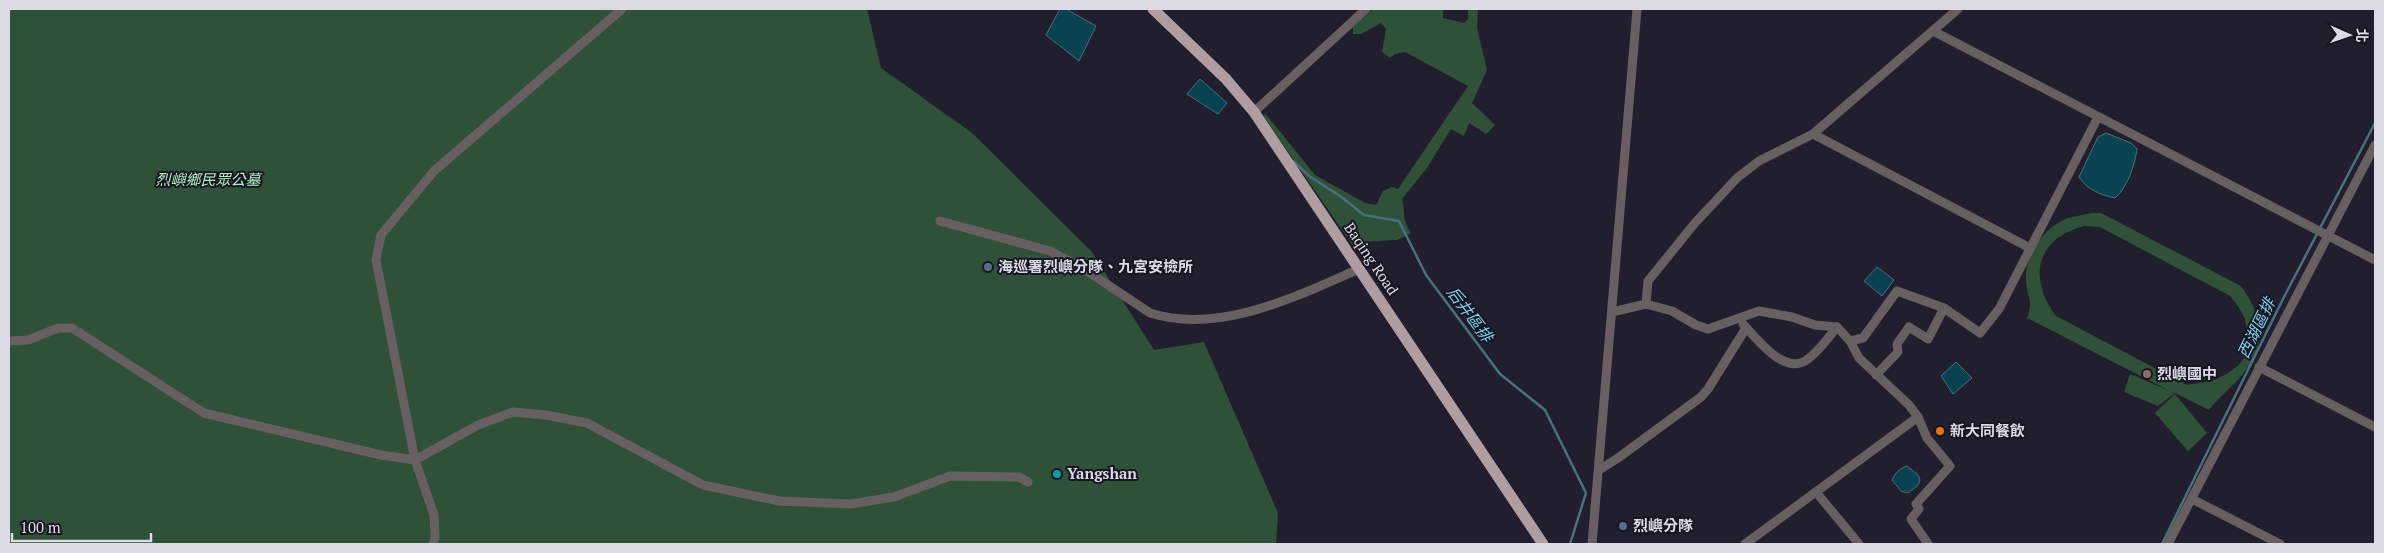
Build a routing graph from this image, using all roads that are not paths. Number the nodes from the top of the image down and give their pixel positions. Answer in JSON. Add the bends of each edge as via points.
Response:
{"nodes":[{"id":1,"x":622,"y":9,"type":"edge"},
{"id":2,"x":1153,"y":9,"type":"edge"},
{"id":3,"x":1366,"y":9,"type":"edge"},
{"id":4,"x":1637,"y":9,"type":"edge"},
{"id":5,"x":1958,"y":9,"type":"edge"},
{"id":6,"x":1933,"y":32,"type":"junction"},
{"id":7,"x":1254,"y":112,"type":"junction"},
{"id":8,"x":2098,"y":117,"type":"junction"},
{"id":9,"x":1813,"y":134,"type":"junction"},
{"id":10,"x":2375,"y":144,"type":"edge"},
{"id":11,"x":940,"y":221,"type":"dead end"},
{"id":12,"x":2321,"y":233,"type":"junction"},
{"id":13,"x":2030,"y":248,"type":"junction"},
{"id":14,"x":2375,"y":260,"type":"edge"},
{"id":15,"x":1359,"y":269,"type":"junction"},
{"id":16,"x":1646,"y":304,"type":"junction"},
{"id":17,"x":1944,"y":308,"type":"junction"},
{"id":18,"x":1612,"y":312,"type":"junction"},
{"id":19,"x":1738,"y":319,"type":"junction"},
{"id":20,"x":1837,"y":327,"type":"junction"},
{"id":21,"x":1746,"y":328,"type":"junction"},
{"id":22,"x":9,"y":341,"type":"edge"},
{"id":23,"x":1850,"y":341,"type":"junction"},
{"id":24,"x":2259,"y":366,"type":"junction"},
{"id":25,"x":1876,"y":375,"type":"junction"},
{"id":26,"x":1918,"y":417,"type":"junction"},
{"id":27,"x":2375,"y":427,"type":"edge"},
{"id":28,"x":415,"y":460,"type":"junction"},
{"id":29,"x":1599,"y":470,"type":"junction"},
{"id":30,"x":1028,"y":482,"type":"dead end"},
{"id":31,"x":1816,"y":492,"type":"junction"},
{"id":32,"x":2192,"y":499,"type":"junction"},
{"id":33,"x":1750,"y":543,"type":"edge"},
{"id":34,"x":433,"y":544,"type":"edge"},
{"id":35,"x":1543,"y":544,"type":"edge"},
{"id":36,"x":1592,"y":544,"type":"edge"},
{"id":37,"x":1859,"y":544,"type":"edge"},
{"id":38,"x":1928,"y":544,"type":"edge"},
{"id":39,"x":2168,"y":544,"type":"edge"},
{"id":40,"x":2280,"y":544,"type":"edge"}],
"edges":[{"from":1,"to":28,"type":"street","via":[[434,171],[381,235],[376,260]]},
{"from":2,"to":7,"type":"main road","name":"Baqing Road","via":[[1226,79]]},
{"from":3,"to":7,"type":"street"},
{"from":4,"to":18,"type":"street"},
{"from":5,"to":6,"type":"street"},
{"from":6,"to":8,"type":"street"},
{"from":6,"to":9,"type":"street"},
{"from":7,"to":15,"type":"main road","name":"Baqing Road"},
{"from":8,"to":12,"type":"street"},
{"from":8,"to":13,"type":"street"},
{"from":9,"to":13,"type":"street"},
{"from":9,"to":16,"type":"street","via":[[1759,161],[1737,178],[1648,281]]},
{"from":10,"to":12,"type":"street"},
{"from":11,"to":15,"type":"street","via":[[1050,251],[1084,268],[1150,313],[1161,316],[1189,319],[1271,307]]},
{"from":12,"to":14,"type":"street"},
{"from":12,"to":24,"type":"street"},
{"from":13,"to":17,"type":"street","via":[[1998,310],[1980,333]]},
{"from":15,"to":35,"type":"main road","name":"Baqing Road"},
{"from":16,"to":18,"type":"street"},
{"from":16,"to":19,"type":"street","via":[[1672,311],[1696,326],[1708,329]]},
{"from":17,"to":23,"type":"street","via":[[1897,291],[1863,338]]},
{"from":17,"to":25,"type":"street","via":[[1928,339],[1909,327],[1897,344],[1898,352]]},
{"from":18,"to":29,"type":"street"},
{"from":19,"to":20,"type":"street","via":[[1759,311]]},
{"from":19,"to":21,"type":"street"},
{"from":20,"to":21,"type":"street","via":[[1805,361],[1793,364],[1776,357]]},
{"from":20,"to":23,"type":"street"},
{"from":21,"to":29,"type":"street","via":[[1701,397]]},
{"from":22,"to":28,"type":"street","via":[[28,340],[58,328],[72,328],[204,413],[381,456]]},
{"from":23,"to":25,"type":"street","via":[[1859,358]]},
{"from":24,"to":27,"type":"street"},
{"from":24,"to":32,"type":"street"},
{"from":25,"to":26,"type":"street"},
{"from":26,"to":31,"type":"street"},
{"from":26,"to":38,"type":"street","via":[[1927,438],[1950,466],[1916,504],[1919,509],[1911,519]]},
{"from":28,"to":30,"type":"street","via":[[478,425],[513,412],[587,423],[703,485],[779,501],[851,504],[894,497],[950,476],[1019,477]]},
{"from":28,"to":34,"type":"street","via":[[434,514]]},
{"from":29,"to":36,"type":"street"},
{"from":31,"to":33,"type":"street"},
{"from":31,"to":37,"type":"street"},
{"from":32,"to":39,"type":"street"},
{"from":32,"to":40,"type":"street"}]}
